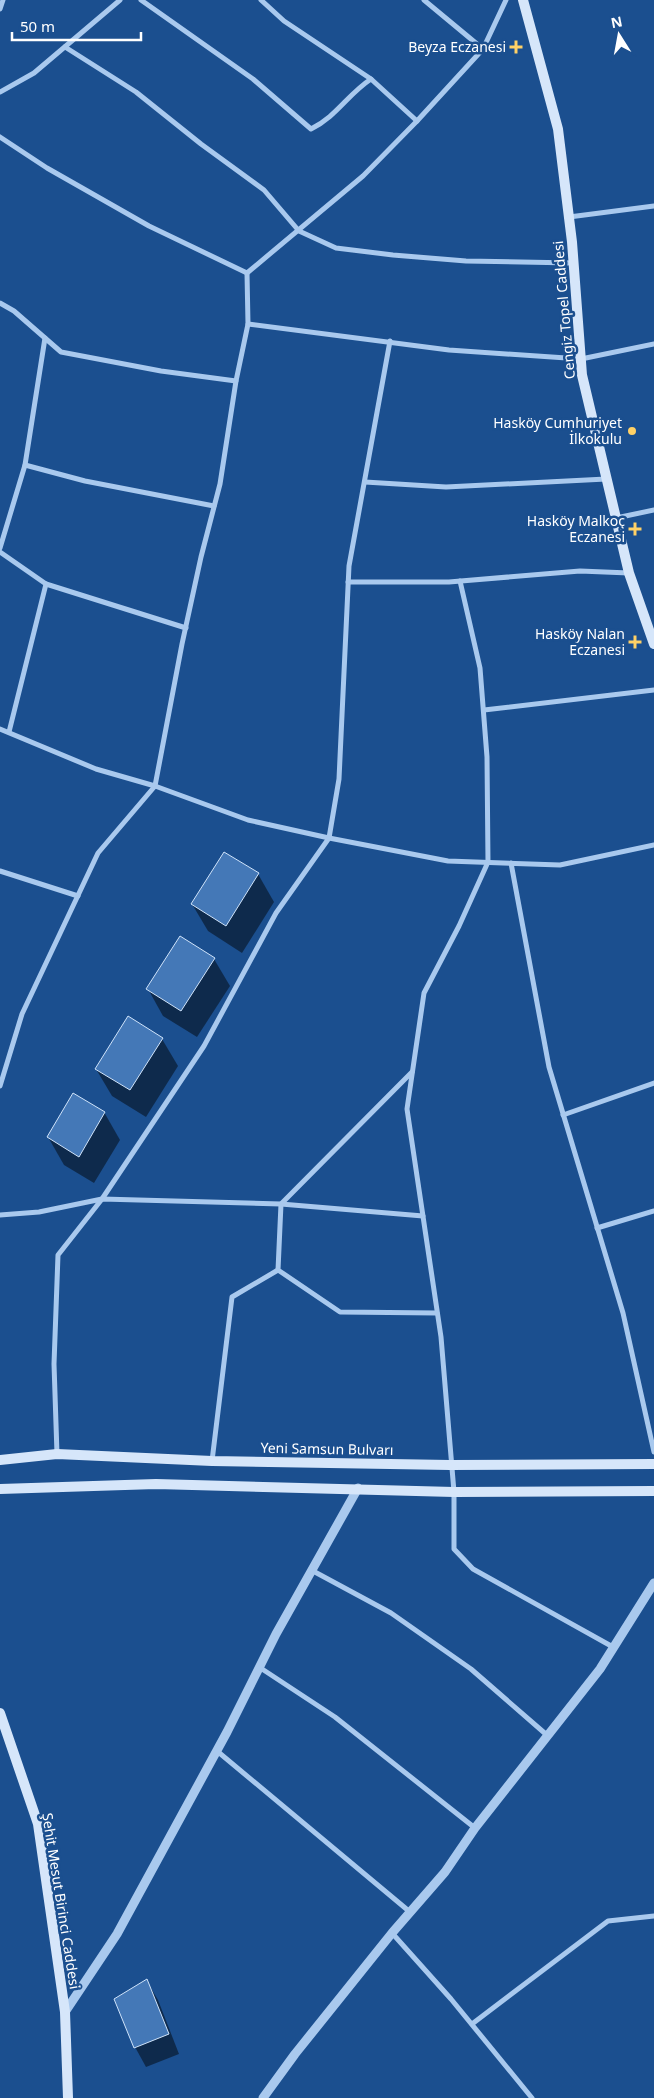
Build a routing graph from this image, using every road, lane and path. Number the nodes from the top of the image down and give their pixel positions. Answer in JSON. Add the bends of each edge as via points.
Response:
{"nodes":[{"id":1,"x":3,"y":0,"type":"edge"},
{"id":2,"x":120,"y":0,"type":"edge"},
{"id":3,"x":141,"y":0,"type":"edge"},
{"id":4,"x":261,"y":0,"type":"edge"},
{"id":5,"x":424,"y":0,"type":"edge"},
{"id":6,"x":506,"y":0,"type":"edge"},
{"id":7,"x":523,"y":0,"type":"edge"},
{"id":8,"x":0,"y":9,"type":"edge"},
{"id":9,"x":65,"y":47,"type":"junction"},
{"id":10,"x":483,"y":49,"type":"junction"},
{"id":11,"x":370,"y":79,"type":"junction"},
{"id":12,"x":0,"y":92,"type":"edge"},
{"id":13,"x":417,"y":121,"type":"junction"},
{"id":14,"x":0,"y":137,"type":"edge"},
{"id":15,"x":654,"y":206,"type":"edge"},
{"id":16,"x":569,"y":217,"type":"junction"},
{"id":17,"x":298,"y":231,"type":"junction"},
{"id":18,"x":573,"y":263,"type":"junction"},
{"id":19,"x":247,"y":273,"type":"junction"},
{"id":20,"x":0,"y":303,"type":"edge"},
{"id":21,"x":248,"y":324,"type":"junction"},
{"id":22,"x":45,"y":338,"type":"junction"},
{"id":23,"x":390,"y":341,"type":"junction"},
{"id":24,"x":654,"y":344,"type":"edge"},
{"id":25,"x":580,"y":359,"type":"junction"},
{"id":26,"x":236,"y":381,"type":"junction"},
{"id":27,"x":25,"y":464,"type":"junction"},
{"id":28,"x":606,"y":479,"type":"junction"},
{"id":29,"x":365,"y":482,"type":"junction"},
{"id":30,"x":214,"y":506,"type":"junction"},
{"id":31,"x":654,"y":510,"type":"edge"},
{"id":32,"x":616,"y":518,"type":"junction"},
{"id":33,"x":0,"y":548,"type":"edge"},
{"id":34,"x":0,"y":552,"type":"edge"},
{"id":35,"x":628,"y":572,"type":"junction"},
{"id":36,"x":460,"y":581,"type":"junction"},
{"id":37,"x":348,"y":582,"type":"junction"},
{"id":38,"x":46,"y":584,"type":"junction"},
{"id":39,"x":186,"y":628,"type":"junction"},
{"id":40,"x":654,"y":644,"type":"edge"},
{"id":41,"x":654,"y":690,"type":"edge"},
{"id":42,"x":484,"y":710,"type":"junction"},
{"id":43,"x":0,"y":729,"type":"edge"},
{"id":44,"x":8,"y":732,"type":"junction"},
{"id":45,"x":156,"y":786,"type":"junction"},
{"id":46,"x":329,"y":838,"type":"junction"},
{"id":47,"x":654,"y":845,"type":"edge"},
{"id":48,"x":488,"y":862,"type":"junction"},
{"id":49,"x":511,"y":863,"type":"junction"},
{"id":50,"x":0,"y":871,"type":"edge"},
{"id":51,"x":78,"y":896,"type":"junction"},
{"id":52,"x":412,"y":1072,"type":"junction"},
{"id":53,"x":654,"y":1083,"type":"edge"},
{"id":54,"x":0,"y":1086,"type":"edge"},
{"id":55,"x":563,"y":1115,"type":"junction"},
{"id":56,"x":102,"y":1200,"type":"junction"},
{"id":57,"x":281,"y":1204,"type":"junction"},
{"id":58,"x":654,"y":1211,"type":"edge"},
{"id":59,"x":0,"y":1215,"type":"edge"},
{"id":60,"x":423,"y":1216,"type":"junction"},
{"id":61,"x":598,"y":1228,"type":"junction"},
{"id":62,"x":278,"y":1270,"type":"junction"},
{"id":63,"x":437,"y":1313,"type":"junction"},
{"id":64,"x":654,"y":1452,"type":"edge"},
{"id":65,"x":57,"y":1454,"type":"junction"},
{"id":66,"x":0,"y":1460,"type":"edge"},
{"id":67,"x":212,"y":1461,"type":"junction"},
{"id":68,"x":654,"y":1464,"type":"edge"},
{"id":69,"x":450,"y":1465,"type":"junction"},
{"id":70,"x":358,"y":1488,"type":"junction"},
{"id":71,"x":0,"y":1490,"type":"edge"},
{"id":72,"x":454,"y":1492,"type":"junction"},
{"id":73,"x":654,"y":1492,"type":"edge"},
{"id":74,"x":313,"y":1571,"type":"junction"},
{"id":75,"x":654,"y":1583,"type":"edge"},
{"id":76,"x":613,"y":1647,"type":"junction"},
{"id":77,"x":259,"y":1667,"type":"junction"},
{"id":78,"x":0,"y":1713,"type":"edge"},
{"id":79,"x":548,"y":1736,"type":"junction"},
{"id":80,"x":217,"y":1751,"type":"junction"},
{"id":81,"x":476,"y":1828,"type":"junction"},
{"id":82,"x":410,"y":1912,"type":"junction"},
{"id":83,"x":654,"y":1916,"type":"edge"},
{"id":84,"x":392,"y":1932,"type":"junction"},
{"id":85,"x":65,"y":2012,"type":"junction"},
{"id":86,"x":472,"y":2024,"type":"junction"},
{"id":87,"x":68,"y":2098,"type":"edge"},
{"id":88,"x":263,"y":2098,"type":"edge"},
{"id":89,"x":532,"y":2098,"type":"edge"}],
"edges":[{"from":1,"to":8,"type":"street"},
{"from":2,"to":9,"type":"street"},
{"from":3,"to":11,"type":"street","via":[[254,79],[311,129],[327,121]]},
{"from":4,"to":11,"type":"street","via":[[284,21]]},
{"from":5,"to":10,"type":"street"},
{"from":6,"to":10,"type":"street"},
{"from":7,"to":16,"type":"main road","name":"Cengiz Topel Caddesi","via":[[558,129]]},
{"from":9,"to":12,"type":"street","via":[[34,73]]},
{"from":9,"to":17,"type":"street","via":[[136,92],[264,190]]},
{"from":10,"to":13,"type":"street"},
{"from":11,"to":13,"type":"street"},
{"from":13,"to":17,"type":"street","via":[[363,176]]},
{"from":14,"to":19,"type":"street","via":[[47,168],[150,226]]},
{"from":15,"to":16,"type":"street"},
{"from":16,"to":18,"type":"main road","name":"Cengiz Topel Caddesi"},
{"from":17,"to":18,"type":"street","via":[[336,248],[393,255],[466,261]]},
{"from":17,"to":19,"type":"street"},
{"from":18,"to":25,"type":"main road","name":"Cengiz Topel Caddesi"},
{"from":19,"to":21,"type":"street"},
{"from":20,"to":22,"type":"street"},
{"from":21,"to":23,"type":"street"},
{"from":21,"to":26,"type":"street"},
{"from":22,"to":26,"type":"street","via":[[61,352]]},
{"from":22,"to":27,"type":"street"},
{"from":23,"to":25,"type":"street","via":[[449,350]]},
{"from":23,"to":29,"type":"street"},
{"from":24,"to":25,"type":"street"},
{"from":25,"to":28,"type":"main road","name":"Cengiz Topel Caddesi"},
{"from":26,"to":30,"type":"street"},
{"from":27,"to":30,"type":"street","via":[[86,481]]},
{"from":27,"to":33,"type":"street"},
{"from":28,"to":29,"type":"street","via":[[446,487]]},
{"from":28,"to":32,"type":"main road","name":"Cengiz Topel Caddesi"},
{"from":29,"to":37,"type":"street"},
{"from":30,"to":39,"type":"street"},
{"from":31,"to":32,"type":"street"},
{"from":32,"to":35,"type":"main road","name":"Cengiz Topel Caddesi"},
{"from":34,"to":38,"type":"street"},
{"from":35,"to":36,"type":"street","via":[[580,571]]},
{"from":35,"to":40,"type":"main road","name":"Cengiz Topel Caddesi"},
{"from":36,"to":37,"type":"street"},
{"from":36,"to":42,"type":"street","via":[[480,668]]},
{"from":37,"to":46,"type":"street","via":[[339,779]]},
{"from":38,"to":39,"type":"street"},
{"from":38,"to":44,"type":"street"},
{"from":39,"to":45,"type":"street"},
{"from":41,"to":42,"type":"street"},
{"from":42,"to":48,"type":"street"},
{"from":43,"to":44,"type":"street"},
{"from":44,"to":45,"type":"street","via":[[96,769]]},
{"from":45,"to":46,"type":"street","via":[[248,820]]},
{"from":45,"to":51,"type":"street","via":[[98,853]]},
{"from":46,"to":48,"type":"street","via":[[448,861]]},
{"from":46,"to":56,"type":"street","via":[[276,914],[204,1046]]},
{"from":47,"to":49,"type":"street","via":[[560,865]]},
{"from":48,"to":49,"type":"street"},
{"from":48,"to":52,"type":"street","via":[[424,994]]},
{"from":49,"to":55,"type":"street","via":[[549,1067]]},
{"from":50,"to":51,"type":"street"},
{"from":51,"to":54,"type":"street","via":[[22,1014]]},
{"from":52,"to":57,"type":"street"},
{"from":52,"to":60,"type":"street","via":[[407,1110]]},
{"from":53,"to":55,"type":"street"},
{"from":55,"to":61,"type":"street"},
{"from":56,"to":57,"type":"street"},
{"from":56,"to":59,"type":"street","via":[[39,1212]]},
{"from":56,"to":65,"type":"street","via":[[58,1255],[54,1364]]},
{"from":57,"to":60,"type":"street"},
{"from":57,"to":62,"type":"street"},
{"from":58,"to":61,"type":"street"},
{"from":60,"to":63,"type":"street"},
{"from":61,"to":64,"type":"street","via":[[624,1313]]},
{"from":62,"to":63,"type":"street","via":[[340,1312]]},
{"from":62,"to":67,"type":"street","via":[[232,1297]]},
{"from":63,"to":69,"type":"street"},
{"from":65,"to":66,"type":"main road","name":"Yeni Samsun Bulvarı"},
{"from":65,"to":67,"type":"main road","name":"Yeni Samsun Bulvarı"},
{"from":67,"to":69,"type":"main road","name":"Yeni Samsun Bulvarı"},
{"from":68,"to":69,"type":"main road","name":"Yeni Samsun Bulvarı"},
{"from":69,"to":72,"type":"street"},
{"from":70,"to":71,"type":"main road","via":[[156,1484]]},
{"from":70,"to":72,"type":"main road"},
{"from":70,"to":74,"type":"street"},
{"from":72,"to":73,"type":"main road"},
{"from":72,"to":76,"type":"street","via":[[454,1550],[473,1568]]},
{"from":74,"to":77,"type":"street"},
{"from":74,"to":79,"type":"street","via":[[391,1613],[471,1669]]},
{"from":75,"to":76,"type":"street"},
{"from":76,"to":79,"type":"street"},
{"from":77,"to":80,"type":"street"},
{"from":77,"to":81,"type":"street","via":[[335,1717]]},
{"from":78,"to":85,"type":"main road","name":"Şehit Mesut Birinci Caddesi","via":[[38,1824]]},
{"from":79,"to":81,"type":"street"},
{"from":80,"to":82,"type":"street"},
{"from":80,"to":85,"type":"street","via":[[117,1934]]},
{"from":81,"to":82,"type":"street","via":[[445,1872]]},
{"from":82,"to":84,"type":"street"},
{"from":83,"to":86,"type":"street","via":[[608,1921]]},
{"from":84,"to":86,"type":"street"},
{"from":84,"to":88,"type":"street"},
{"from":85,"to":87,"type":"main road","name":"Şehit Mesut Birinci Caddesi"},
{"from":86,"to":89,"type":"street"}]}
